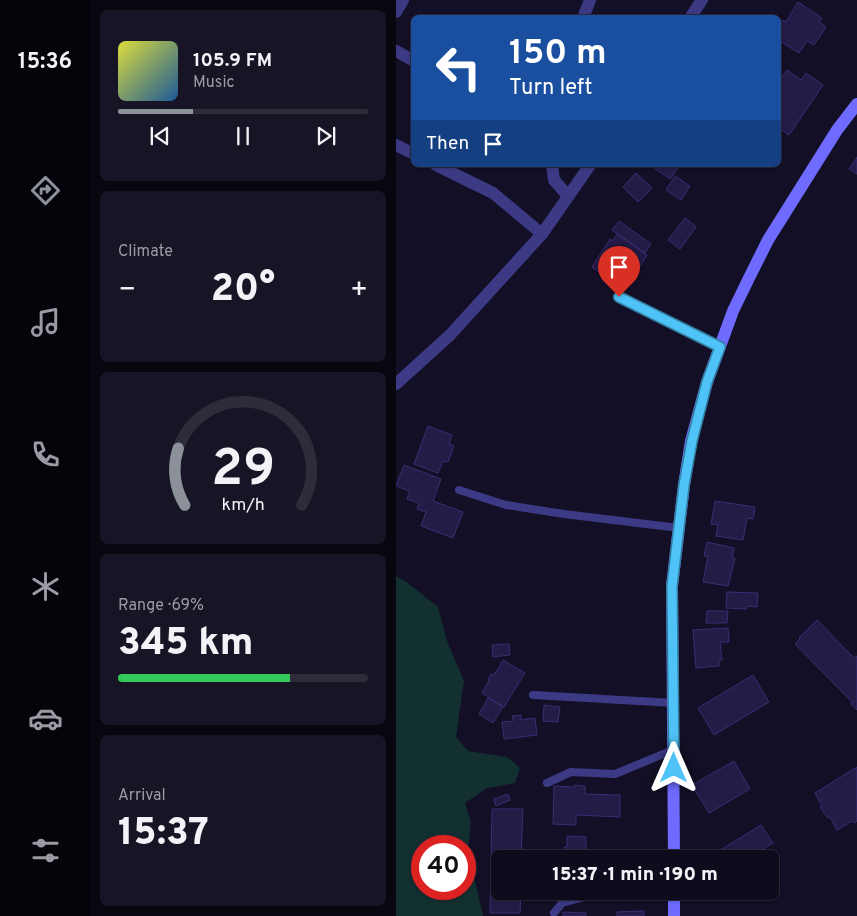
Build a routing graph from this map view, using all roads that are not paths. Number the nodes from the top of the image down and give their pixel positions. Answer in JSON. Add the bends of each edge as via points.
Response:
{"nodes":[{"id":1,"x":403,"y":0,"type":"edge"},
{"id":2,"x":590,"y":0,"type":"edge"},
{"id":3,"x":702,"y":0,"type":"edge"},
{"id":4,"x":396,"y":12,"type":"edge"},
{"id":5,"x":584,"y":15,"type":"edge"},
{"id":6,"x":692,"y":15,"type":"edge"},
{"id":7,"x":396,"y":51,"type":"edge"},
{"id":8,"x":411,"y":59,"type":"edge"},
{"id":9,"x":857,"y":104,"type":"edge"},
{"id":10,"x":396,"y":145,"type":"edge"},
{"id":11,"x":411,"y":152,"type":"edge"},
{"id":12,"x":440,"y":167,"type":"edge"},
{"id":13,"x":552,"y":167,"type":"edge"},
{"id":14,"x":589,"y":167,"type":"edge"},
{"id":15,"x":568,"y":196,"type":"junction"},
{"id":16,"x":542,"y":234,"type":"junction"},
{"id":17,"x":619,"y":297,"type":"dead end"},
{"id":18,"x":720,"y":347,"type":"junction"},
{"id":19,"x":396,"y":384,"type":"edge"},
{"id":20,"x":459,"y":490,"type":"dead end"},
{"id":21,"x":679,"y":528,"type":"junction"},
{"id":22,"x":533,"y":695,"type":"dead end"},
{"id":23,"x":674,"y":703,"type":"junction"},
{"id":24,"x":673,"y":750,"type":"junction"},
{"id":25,"x":547,"y":783,"type":"dead end"},
{"id":26,"x":674,"y":850,"type":"edge"},
{"id":27,"x":573,"y":900,"type":"edge"},
{"id":28,"x":674,"y":900,"type":"edge"},
{"id":29,"x":554,"y":912,"type":"dead end"},
{"id":30,"x":674,"y":916,"type":"edge"}],
"edges":[{"from":1,"to":4,"type":"street"},
{"from":2,"to":5,"type":"street"},
{"from":3,"to":6,"type":"street"},
{"from":7,"to":8,"type":"street"},
{"from":9,"to":18,"type":"street","via":[[768,240]]},
{"from":10,"to":11,"type":"street"},
{"from":12,"to":16,"type":"street","via":[[492,193]]},
{"from":13,"to":15,"type":"street","via":[[554,180]]},
{"from":14,"to":15,"type":"street"},
{"from":15,"to":16,"type":"street"},
{"from":16,"to":19,"type":"street","via":[[450,335]]},
{"from":17,"to":18,"type":"lane"},
{"from":18,"to":21,"type":"street","via":[[692,441]]},
{"from":20,"to":21,"type":"lane","via":[[506,505]]},
{"from":21,"to":23,"type":"street","via":[[672,586]]},
{"from":22,"to":23,"type":"lane"},
{"from":23,"to":24,"type":"street"},
{"from":24,"to":25,"type":"lane","via":[[615,774],[571,772]]},
{"from":24,"to":26,"type":"street"},
{"from":27,"to":29,"type":"lane","via":[[562,903]]},
{"from":28,"to":30,"type":"street"}]}
